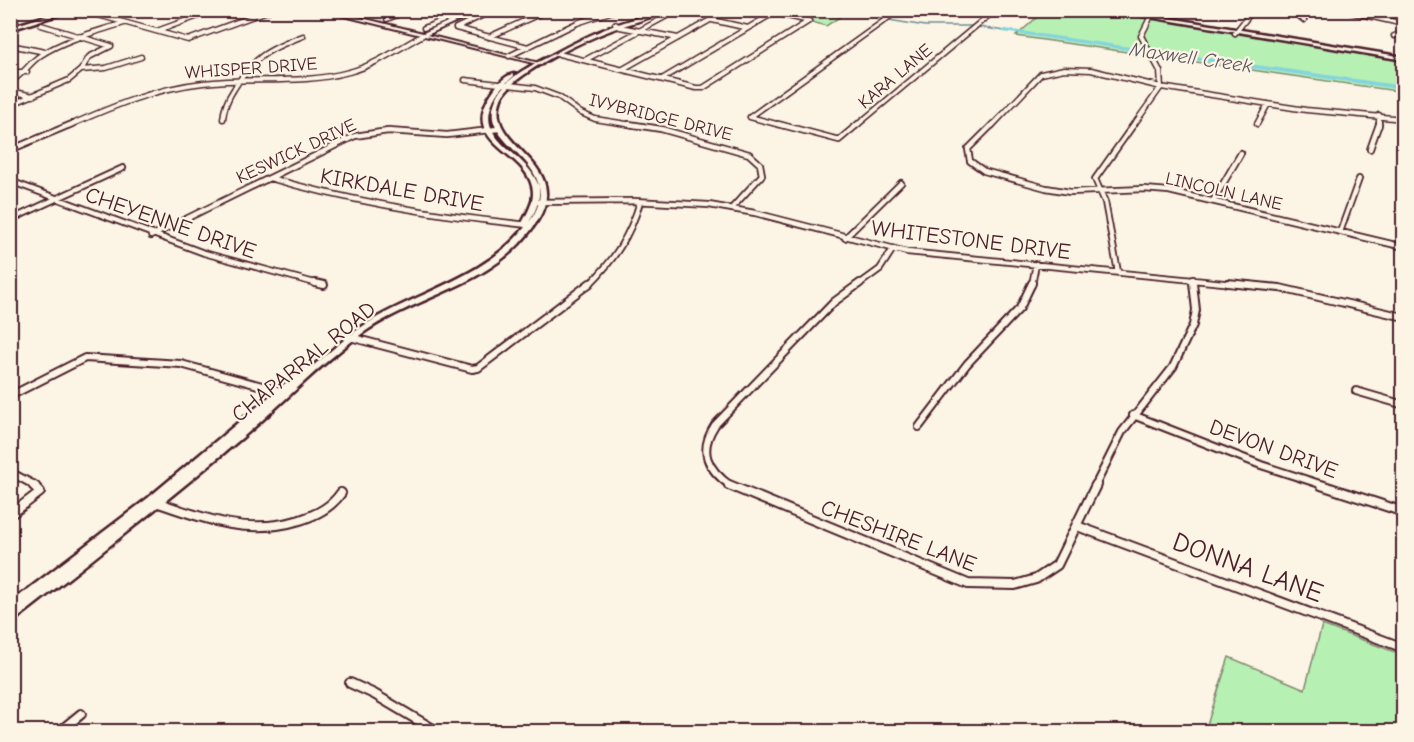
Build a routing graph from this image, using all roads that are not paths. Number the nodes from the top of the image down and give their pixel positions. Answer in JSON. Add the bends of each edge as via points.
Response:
{"nodes":[{"id":1,"x":60,"y":10,"type":"edge"},
{"id":2,"x":71,"y":10,"type":"edge"},
{"id":3,"x":80,"y":10,"type":"edge"},
{"id":4,"x":170,"y":10,"type":"edge"},
{"id":5,"x":215,"y":10,"type":"edge"},
{"id":6,"x":270,"y":10,"type":"edge"},
{"id":7,"x":322,"y":10,"type":"edge"},
{"id":8,"x":409,"y":10,"type":"edge"},
{"id":9,"x":470,"y":10,"type":"edge"},
{"id":10,"x":479,"y":10,"type":"edge"},
{"id":11,"x":494,"y":10,"type":"edge"},
{"id":12,"x":548,"y":10,"type":"edge"},
{"id":13,"x":616,"y":10,"type":"edge"},
{"id":14,"x":654,"y":10,"type":"edge"},
{"id":15,"x":663,"y":10,"type":"edge"},
{"id":16,"x":678,"y":10,"type":"edge"},
{"id":17,"x":728,"y":10,"type":"edge"},
{"id":18,"x":899,"y":10,"type":"edge"},
{"id":19,"x":995,"y":10,"type":"edge"},
{"id":20,"x":1110,"y":10,"type":"edge"},
{"id":21,"x":1253,"y":10,"type":"edge"},
{"id":22,"x":1302,"y":10,"type":"edge"},
{"id":23,"x":1342,"y":10,"type":"edge"},
{"id":24,"x":196,"y":17,"type":"junction"},
{"id":25,"x":1150,"y":18,"type":"junction"},
{"id":26,"x":387,"y":19,"type":"dead end"},
{"id":27,"x":711,"y":20,"type":"junction"},
{"id":28,"x":1304,"y":20,"type":"dead end"},
{"id":29,"x":124,"y":23,"type":"junction"},
{"id":30,"x":1404,"y":24,"type":"edge"},
{"id":31,"x":41,"y":25,"type":"dead end"},
{"id":32,"x":618,"y":25,"type":"junction"},
{"id":33,"x":10,"y":28,"type":"edge"},
{"id":34,"x":424,"y":28,"type":"dead end"},
{"id":35,"x":748,"y":28,"type":"junction"},
{"id":36,"x":641,"y":30,"type":"junction"},
{"id":37,"x":156,"y":31,"type":"junction"},
{"id":38,"x":1235,"y":33,"type":"junction"},
{"id":39,"x":1404,"y":33,"type":"edge"},
{"id":40,"x":423,"y":35,"type":"junction"},
{"id":41,"x":303,"y":36,"type":"dead end"},
{"id":42,"x":1394,"y":36,"type":"dead end"},
{"id":43,"x":82,"y":37,"type":"junction"},
{"id":44,"x":489,"y":37,"type":"junction"},
{"id":45,"x":678,"y":38,"type":"junction"},
{"id":46,"x":10,"y":45,"type":"edge"},
{"id":47,"x":528,"y":47,"type":"junction"},
{"id":48,"x":45,"y":52,"type":"junction"},
{"id":49,"x":559,"y":54,"type":"junction"},
{"id":50,"x":509,"y":56,"type":"junction"},
{"id":51,"x":141,"y":57,"type":"dead end"},
{"id":52,"x":585,"y":60,"type":"junction"},
{"id":53,"x":1404,"y":60,"type":"edge"},
{"id":54,"x":538,"y":63,"type":"junction"},
{"id":55,"x":81,"y":70,"type":"junction"},
{"id":56,"x":623,"y":70,"type":"junction"},
{"id":57,"x":10,"y":72,"type":"edge"},
{"id":58,"x":27,"y":72,"type":"junction"},
{"id":59,"x":240,"y":79,"type":"junction"},
{"id":60,"x":662,"y":79,"type":"junction"},
{"id":61,"x":465,"y":80,"type":"dead end"},
{"id":62,"x":10,"y":82,"type":"edge"},
{"id":63,"x":501,"y":83,"type":"junction"},
{"id":64,"x":509,"y":84,"type":"junction"},
{"id":65,"x":1161,"y":87,"type":"junction"},
{"id":66,"x":10,"y":91,"type":"edge"},
{"id":67,"x":34,"y":96,"type":"junction"},
{"id":68,"x":1268,"y":104,"type":"junction"},
{"id":69,"x":10,"y":105,"type":"edge"},
{"id":70,"x":1379,"y":115,"type":"junction"},
{"id":71,"x":1404,"y":118,"type":"edge"},
{"id":72,"x":224,"y":119,"type":"dead end"},
{"id":73,"x":1257,"y":124,"type":"dead end"},
{"id":74,"x":498,"y":129,"type":"junction"},
{"id":75,"x":489,"y":130,"type":"junction"},
{"id":76,"x":1370,"y":149,"type":"dead end"},
{"id":77,"x":10,"y":150,"type":"edge"},
{"id":78,"x":1240,"y":153,"type":"dead end"},
{"id":79,"x":123,"y":168,"type":"dead end"},
{"id":80,"x":270,"y":177,"type":"junction"},
{"id":81,"x":1359,"y":179,"type":"dead end"},
{"id":82,"x":10,"y":181,"type":"edge"},
{"id":83,"x":901,"y":183,"type":"dead end"},
{"id":84,"x":1099,"y":191,"type":"junction"},
{"id":85,"x":57,"y":199,"type":"junction"},
{"id":86,"x":1213,"y":201,"type":"junction"},
{"id":87,"x":539,"y":202,"type":"junction"},
{"id":88,"x":640,"y":202,"type":"junction"},
{"id":89,"x":732,"y":208,"type":"junction"},
{"id":90,"x":10,"y":220,"type":"edge"},
{"id":91,"x":528,"y":225,"type":"junction"},
{"id":92,"x":1340,"y":232,"type":"junction"},
{"id":93,"x":151,"y":236,"type":"junction"},
{"id":94,"x":844,"y":238,"type":"junction"},
{"id":95,"x":1404,"y":247,"type":"edge"},
{"id":96,"x":893,"y":249,"type":"junction"},
{"id":97,"x":1035,"y":264,"type":"junction"},
{"id":98,"x":1118,"y":272,"type":"junction"},
{"id":99,"x":1193,"y":279,"type":"junction"},
{"id":100,"x":324,"y":285,"type":"dead end"},
{"id":101,"x":1404,"y":317,"type":"edge"},
{"id":102,"x":349,"y":337,"type":"junction"},
{"id":103,"x":285,"y":392,"type":"junction"},
{"id":104,"x":1356,"y":392,"type":"dead end"},
{"id":105,"x":10,"y":396,"type":"edge"},
{"id":106,"x":1404,"y":405,"type":"edge"},
{"id":107,"x":1133,"y":416,"type":"junction"},
{"id":108,"x":919,"y":427,"type":"dead end"},
{"id":109,"x":10,"y":472,"type":"edge"},
{"id":110,"x":341,"y":493,"type":"dead end"},
{"id":111,"x":155,"y":501,"type":"junction"},
{"id":112,"x":1404,"y":512,"type":"edge"},
{"id":113,"x":10,"y":515,"type":"edge"},
{"id":114,"x":1077,"y":526,"type":"junction"},
{"id":115,"x":10,"y":609,"type":"edge"},
{"id":116,"x":10,"y":618,"type":"edge"},
{"id":117,"x":1404,"y":648,"type":"edge"},
{"id":118,"x":350,"y":683,"type":"dead end"},
{"id":119,"x":81,"y":714,"type":"dead end"},
{"id":120,"x":59,"y":732,"type":"edge"},
{"id":121,"x":438,"y":732,"type":"edge"}],
"edges":[{"from":1,"to":33,"type":"main road"},
{"from":2,"to":33,"type":"main road"},
{"from":3,"to":29,"type":"street"},
{"from":4,"to":24,"type":"street"},
{"from":5,"to":24,"type":"street"},
{"from":6,"to":37,"type":"street","via":[[192,39]]},
{"from":7,"to":40,"type":"street"},
{"from":8,"to":26,"type":"street"},
{"from":9,"to":34,"type":"street"},
{"from":10,"to":40,"type":"street"},
{"from":11,"to":44,"type":"street","via":[[456,28]]},
{"from":12,"to":44,"type":"street"},
{"from":13,"to":47,"type":"street","via":[[577,23]]},
{"from":14,"to":32,"type":"main road"},
{"from":15,"to":32,"type":"main road"},
{"from":16,"to":36,"type":"street"},
{"from":17,"to":27,"type":"street"},
{"from":18,"to":19,"type":"street","name":"KARA LANE","via":[[750,117],[839,140]]},
{"from":20,"to":25,"type":"main road"},
{"from":21,"to":38,"type":"street"},
{"from":22,"to":28,"type":"street","via":[[1299,16]]},
{"from":23,"to":30,"type":"street"},
{"from":24,"to":37,"type":"street"},
{"from":25,"to":38,"type":"main road"},
{"from":25,"to":65,"type":"street","via":[[1142,30],[1145,46],[1160,71]]},
{"from":27,"to":35,"type":"street"},
{"from":27,"to":45,"type":"street"},
{"from":29,"to":37,"type":"street"},
{"from":29,"to":43,"type":"street"},
{"from":31,"to":43,"type":"street"},
{"from":32,"to":36,"type":"street"},
{"from":32,"to":49,"type":"main road"},
{"from":32,"to":54,"type":"main road"},
{"from":35,"to":60,"type":"street"},
{"from":35,"to":60,"type":"street","via":[[774,14],[808,20],[703,88]]},
{"from":36,"to":45,"type":"street"},
{"from":36,"to":52,"type":"street"},
{"from":38,"to":53,"type":"main road"},
{"from":39,"to":42,"type":"street"},
{"from":40,"to":50,"type":"street"},
{"from":40,"to":59,"type":"street","name":"WHISPER DRIVE","via":[[349,72],[295,80]]},
{"from":41,"to":59,"type":"street","via":[[258,57]]},
{"from":43,"to":48,"type":"street"},
{"from":43,"to":55,"type":"street","via":[[111,46],[89,57]]},
{"from":44,"to":47,"type":"street"},
{"from":45,"to":56,"type":"street"},
{"from":46,"to":48,"type":"street"},
{"from":47,"to":50,"type":"street"},
{"from":48,"to":58,"type":"street"},
{"from":49,"to":52,"type":"street"},
{"from":49,"to":54,"type":"main road"},
{"from":50,"to":54,"type":"street"},
{"from":51,"to":55,"type":"street","via":[[106,68]]},
{"from":52,"to":56,"type":"street"},
{"from":54,"to":63,"type":"main road"},
{"from":54,"to":64,"type":"main road"},
{"from":55,"to":67,"type":"street","via":[[57,87]]},
{"from":56,"to":60,"type":"street"},
{"from":57,"to":58,"type":"street"},
{"from":58,"to":62,"type":"street"},
{"from":59,"to":72,"type":"street","via":[[226,104]]},
{"from":59,"to":77,"type":"street","name":"WHISPER DRIVE","via":[[156,93]]},
{"from":61,"to":63,"type":"street","name":"IVYBRIDGE DRIVE"},
{"from":63,"to":64,"type":"street","name":"IVYBRIDGE DRIVE"},
{"from":63,"to":75,"type":"main road","via":[[486,106]]},
{"from":64,"to":74,"type":"main road","via":[[496,103]]},
{"from":64,"to":89,"type":"street","name":"IVYBRIDGE DRIVE","via":[[548,92],[596,119],[661,129],[748,154],[760,164],[762,175]]},
{"from":65,"to":68,"type":"street"},
{"from":65,"to":84,"type":"street","via":[[1097,174],[1095,183]]},
{"from":65,"to":84,"type":"street","name":"LINCOLN LANE","via":[[1100,72],[1064,69],[1041,74],[971,145],[968,154],[970,161],[995,175],[1070,192]]},
{"from":66,"to":67,"type":"street"},
{"from":67,"to":69,"type":"street"},
{"from":68,"to":70,"type":"street"},
{"from":68,"to":73,"type":"street"},
{"from":70,"to":71,"type":"street"},
{"from":70,"to":76,"type":"street"},
{"from":74,"to":75,"type":"street","name":"KESWICK DRIVE"},
{"from":74,"to":87,"type":"main road","via":[[537,170],[543,184]]},
{"from":75,"to":80,"type":"street","name":"KESWICK DRIVE","via":[[447,135],[395,131],[360,135]]},
{"from":75,"to":87,"type":"main road","via":[[529,171]]},
{"from":78,"to":86,"type":"street"},
{"from":79,"to":85,"type":"street"},
{"from":80,"to":91,"type":"street","name":"KIRKDALE DRIVE","via":[[376,206]]},
{"from":80,"to":93,"type":"street","name":"KESWICK DRIVE"},
{"from":81,"to":92,"type":"street"},
{"from":82,"to":85,"type":"street","name":"CHEYENNE DRIVE"},
{"from":83,"to":94,"type":"street"},
{"from":84,"to":86,"type":"street","name":"LINCOLN LANE","via":[[1155,189]]},
{"from":84,"to":98,"type":"street","via":[[1105,202]]},
{"from":85,"to":90,"type":"street"},
{"from":85,"to":93,"type":"street","name":"CHEYENNE DRIVE"},
{"from":86,"to":92,"type":"street","name":"LINCOLN LANE"},
{"from":87,"to":88,"type":"street","name":"WHITESTONE DRIVE"},
{"from":87,"to":91,"type":"main road","name":"CHAPARRAL ROAD"},
{"from":88,"to":89,"type":"street","name":"WHITESTONE DRIVE"},
{"from":88,"to":102,"type":"street","via":[[630,237],[605,270],[476,369]]},
{"from":89,"to":94,"type":"street","name":"WHITESTONE DRIVE"},
{"from":91,"to":102,"type":"main road","name":"CHAPARRAL ROAD","via":[[507,252],[480,270]]},
{"from":92,"to":95,"type":"street","name":"LINCOLN LANE"},
{"from":93,"to":100,"type":"street","name":"CHEYENNE DRIVE","via":[[226,262]]},
{"from":94,"to":96,"type":"street","name":"WHITESTONE DRIVE"},
{"from":96,"to":97,"type":"street","name":"WHITESTONE DRIVE"},
{"from":96,"to":114,"type":"street","name":"CHESHIRE LANE","via":[[880,269],[834,302],[712,430],[705,452],[711,470],[738,491],[968,584],[995,588],[1041,578],[1057,565]]},
{"from":97,"to":98,"type":"street","name":"WHITESTONE DRIVE"},
{"from":97,"to":108,"type":"street","via":[[1033,286],[1019,313],[966,366]]},
{"from":98,"to":99,"type":"street","name":"WHITESTONE DRIVE"},
{"from":99,"to":101,"type":"street","name":"WHITESTONE DRIVE","via":[[1312,294]]},
{"from":99,"to":107,"type":"street","name":"CHESHIRE LANE","via":[[1193,325],[1166,378]]},
{"from":102,"to":103,"type":"main road","name":"CHAPARRAL ROAD"},
{"from":103,"to":105,"type":"street","via":[[181,364],[85,358]]},
{"from":103,"to":111,"type":"main road","name":"CHAPARRAL ROAD"},
{"from":104,"to":106,"type":"street"},
{"from":107,"to":112,"type":"street","name":"DEVON DRIVE","via":[[1261,465]]},
{"from":107,"to":114,"type":"street","name":"CHESHIRE LANE"},
{"from":109,"to":113,"type":"street","via":[[40,492]]},
{"from":110,"to":111,"type":"street","via":[[331,506],[301,520],[249,529],[218,524]]},
{"from":111,"to":115,"type":"main road","name":"CHAPARRAL ROAD"},
{"from":111,"to":116,"type":"main road","name":"CHAPARRAL ROAD"},
{"from":114,"to":117,"type":"street","name":"DONNA LANE"},
{"from":118,"to":121,"type":"street"},
{"from":119,"to":120,"type":"street"}]}
